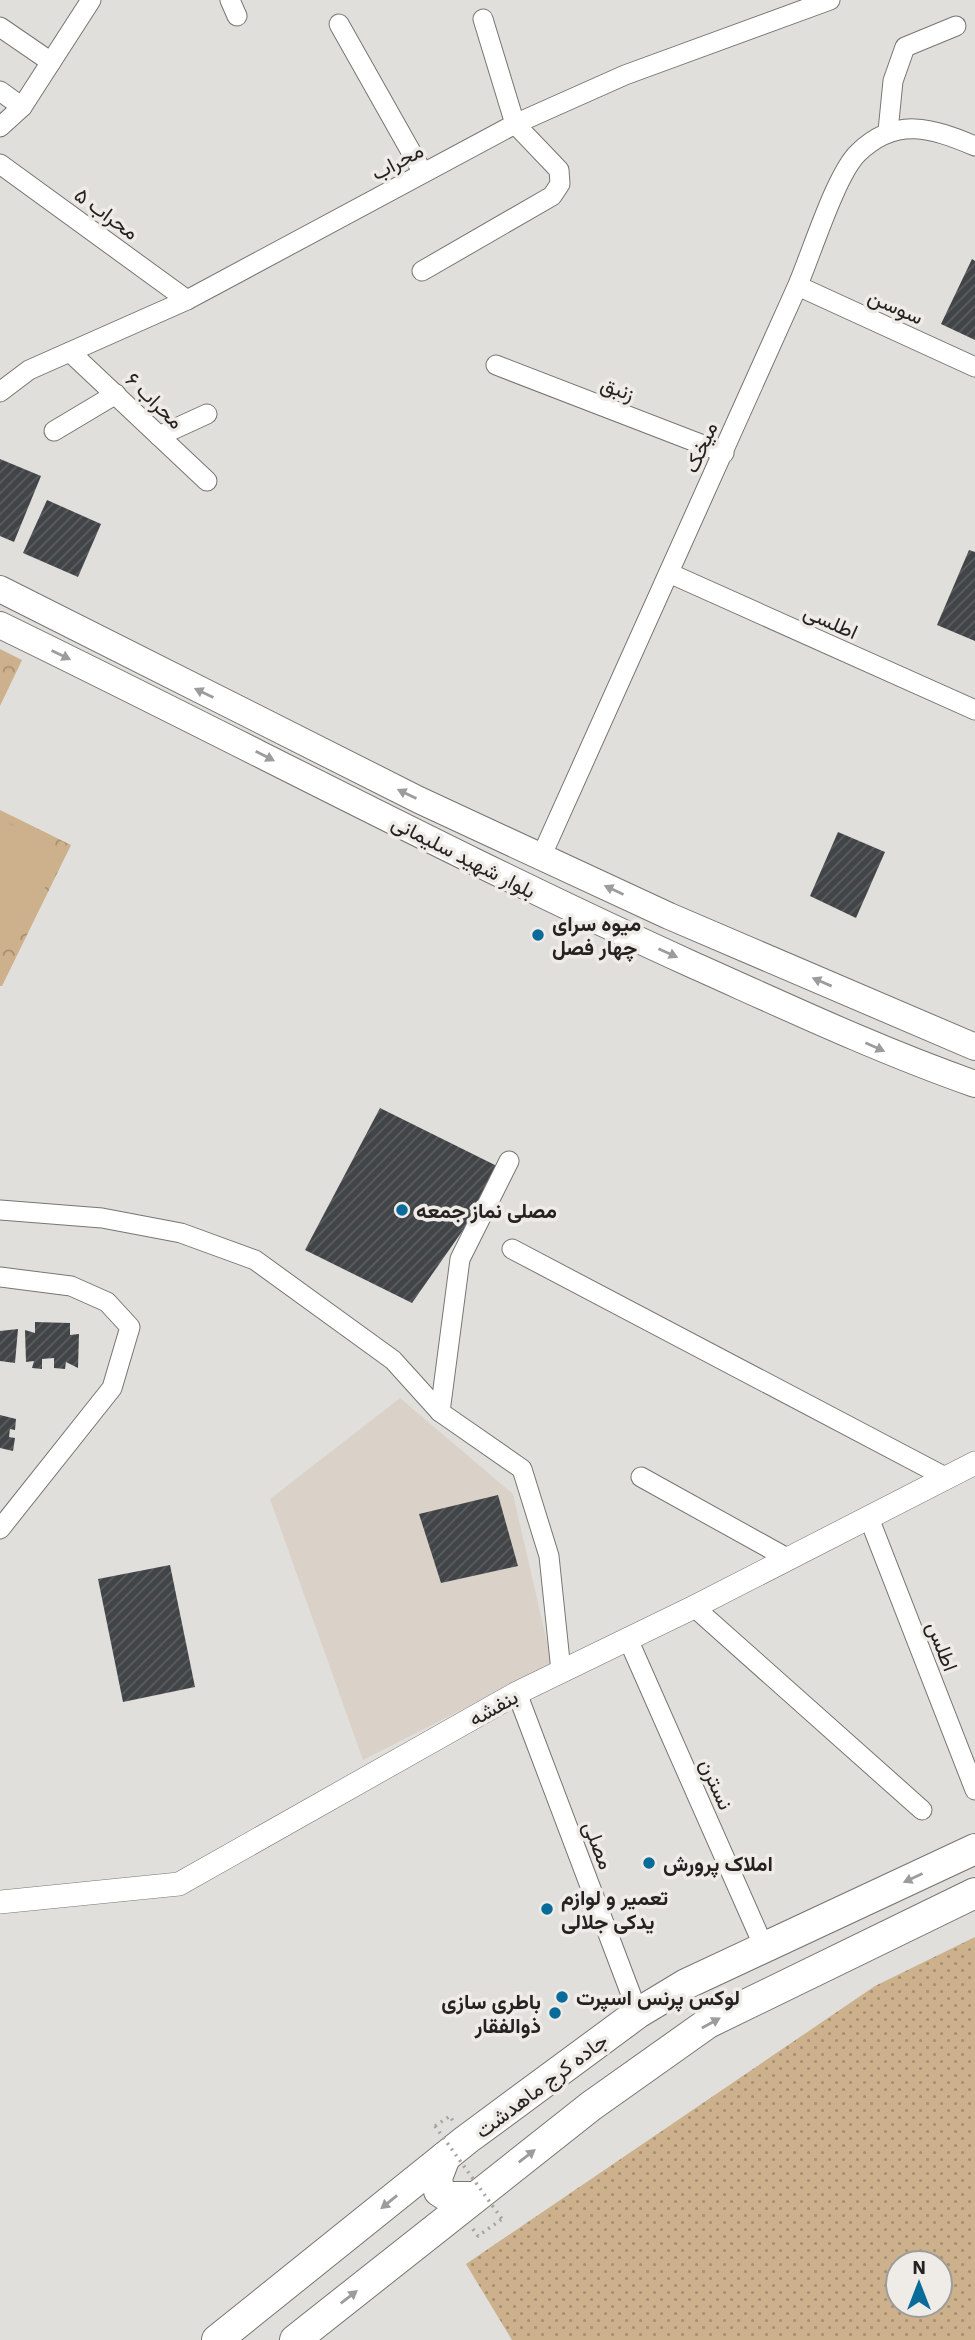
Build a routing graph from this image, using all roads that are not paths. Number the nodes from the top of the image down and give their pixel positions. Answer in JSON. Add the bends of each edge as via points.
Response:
{"nodes":[{"id":1,"x":91,"y":0,"type":"edge"},
{"id":2,"x":830,"y":0,"type":"edge"},
{"id":3,"x":483,"y":19,"type":"dead end"},
{"id":4,"x":339,"y":24,"type":"dead end"},
{"id":5,"x":956,"y":26,"type":"dead end"},
{"id":6,"x":0,"y":27,"type":"edge"},
{"id":7,"x":51,"y":62,"type":"junction"},
{"id":8,"x":0,"y":91,"type":"edge"},
{"id":9,"x":22,"y":107,"type":"junction"},
{"id":10,"x":515,"y":124,"type":"junction"},
{"id":11,"x":0,"y":127,"type":"edge"},
{"id":12,"x":888,"y":131,"type":"junction"},
{"id":13,"x":975,"y":146,"type":"edge"},
{"id":14,"x":0,"y":164,"type":"edge"},
{"id":15,"x":423,"y":173,"type":"junction"},
{"id":16,"x":422,"y":271,"type":"dead end"},
{"id":17,"x":798,"y":286,"type":"junction"},
{"id":18,"x":187,"y":299,"type":"junction"},
{"id":19,"x":70,"y":352,"type":"junction"},
{"id":20,"x":496,"y":365,"type":"dead end"},
{"id":21,"x":975,"y":367,"type":"edge"},
{"id":22,"x":0,"y":392,"type":"edge"},
{"id":23,"x":116,"y":394,"type":"junction"},
{"id":24,"x":206,"y":414,"type":"dead end"},
{"id":25,"x":54,"y":431,"type":"dead end"},
{"id":26,"x":159,"y":436,"type":"junction"},
{"id":27,"x":724,"y":453,"type":"junction"},
{"id":28,"x":207,"y":481,"type":"dead end"},
{"id":29,"x":668,"y":573,"type":"junction"},
{"id":30,"x":0,"y":589,"type":"edge"},
{"id":31,"x":0,"y":625,"type":"edge"},
{"id":32,"x":975,"y":710,"type":"edge"},
{"id":33,"x":541,"y":857,"type":"junction"},
{"id":34,"x":975,"y":1046,"type":"edge"},
{"id":35,"x":975,"y":1084,"type":"edge"},
{"id":36,"x":509,"y":1161,"type":"dead end"},
{"id":37,"x":0,"y":1210,"type":"edge"},
{"id":38,"x":512,"y":1249,"type":"dead end"},
{"id":39,"x":0,"y":1277,"type":"edge"},
{"id":40,"x":440,"y":1412,"type":"junction"},
{"id":41,"x":975,"y":1463,"type":"edge"},
{"id":42,"x":640,"y":1477,"type":"dead end"},
{"id":43,"x":947,"y":1478,"type":"junction"},
{"id":44,"x":870,"y":1518,"type":"junction"},
{"id":45,"x":0,"y":1529,"type":"edge"},
{"id":46,"x":787,"y":1558,"type":"junction"},
{"id":47,"x":694,"y":1607,"type":"junction"},
{"id":48,"x":628,"y":1639,"type":"junction"},
{"id":49,"x":561,"y":1671,"type":"junction"},
{"id":50,"x":517,"y":1693,"type":"junction"},
{"id":51,"x":975,"y":1790,"type":"edge"},
{"id":52,"x":922,"y":1810,"type":"dead end"},
{"id":53,"x":975,"y":1849,"type":"edge"},
{"id":54,"x":975,"y":1893,"type":"edge"},
{"id":55,"x":0,"y":1902,"type":"edge"},
{"id":56,"x":764,"y":1947,"type":"junction"},
{"id":57,"x":638,"y":2013,"type":"junction"},
{"id":58,"x":445,"y":2157,"type":"junction"},
{"id":59,"x":475,"y":2197,"type":"junction"},
{"id":60,"x":350,"y":2234,"type":"junction"},
{"id":61,"x":382,"y":2272,"type":"junction"},
{"id":62,"x":217,"y":2340,"type":"edge"},
{"id":63,"x":295,"y":2340,"type":"edge"}],
"edges":[{"from":1,"to":7,"type":"street"},
{"from":2,"to":10,"type":"street","name":"محراب","via":[[625,75]]},
{"from":3,"to":10,"type":"street"},
{"from":4,"to":15,"type":"street"},
{"from":5,"to":12,"type":"street","via":[[905,47],[893,81]]},
{"from":6,"to":7,"type":"street"},
{"from":7,"to":9,"type":"street"},
{"from":8,"to":9,"type":"street"},
{"from":9,"to":11,"type":"street"},
{"from":10,"to":15,"type":"street","name":"محراب"},
{"from":10,"to":16,"type":"street","via":[[559,170],[560,184],[552,196]]},
{"from":12,"to":13,"type":"street","via":[[921,128]]},
{"from":12,"to":17,"type":"street","name":"میخک","via":[[857,153],[844,173]]},
{"from":14,"to":18,"type":"street","name":"محراب ۵"},
{"from":15,"to":18,"type":"street","name":"محراب"},
{"from":17,"to":21,"type":"street","name":"سوسن"},
{"from":17,"to":27,"type":"street","name":"میخک"},
{"from":18,"to":19,"type":"street","name":"محراب"},
{"from":19,"to":22,"type":"street","name":"محراب","via":[[29,370]]},
{"from":19,"to":23,"type":"street","name":"محراب ۶"},
{"from":20,"to":27,"type":"street","name":"زنبق"},
{"from":23,"to":25,"type":"street"},
{"from":23,"to":26,"type":"street","name":"محراب ۶"},
{"from":24,"to":26,"type":"street"},
{"from":26,"to":28,"type":"street","name":"محراب ۶"},
{"from":27,"to":29,"type":"street","name":"میخک"},
{"from":29,"to":32,"type":"street","name":"اطلسی"},
{"from":29,"to":33,"type":"street","name":"میخک"},
{"from":33,"to":30,"type":"main road","name":"بلوار شهید سلیمانی","one_way":true},
{"from":31,"to":35,"type":"main road","name":"بلوار شهید سلیمانی","one_way":true,"via":[[537,894],[885,1052]]},
{"from":34,"to":33,"type":"main road","name":"بلوار شهید سلیمانی","one_way":true},
{"from":36,"to":40,"type":"street","via":[[460,1259]]},
{"from":37,"to":40,"type":"street","via":[[102,1218],[181,1233],[255,1260],[393,1360]]},
{"from":38,"to":43,"type":"street"},
{"from":39,"to":45,"type":"street","via":[[71,1286],[107,1301],[130,1327],[112,1388]]},
{"from":40,"to":49,"type":"street","via":[[522,1469],[550,1556]]},
{"from":41,"to":43,"type":"street","name":"بنفشه"},
{"from":42,"to":46,"type":"street"},
{"from":43,"to":44,"type":"street","name":"بنفشه"},
{"from":44,"to":46,"type":"street","name":"بنفشه"},
{"from":44,"to":51,"type":"street","name":"اطلس"},
{"from":46,"to":47,"type":"street","name":"بنفشه"},
{"from":47,"to":48,"type":"street","name":"بنفشه"},
{"from":47,"to":52,"type":"street"},
{"from":48,"to":49,"type":"street","name":"بنفشه"},
{"from":48,"to":56,"type":"street","name":"نسترن"},
{"from":49,"to":50,"type":"street","name":"بنفشه"},
{"from":50,"to":55,"type":"street","name":"بنفشه","via":[[179,1884]]},
{"from":50,"to":57,"type":"street","name":"مصلی"},
{"from":53,"to":56,"type":"main road","name":"جاده کرج ماهدشت","one_way":true},
{"from":59,"to":54,"type":"main road","one_way":true,"via":[[601,2098],[708,2023]]},
{"from":56,"to":57,"type":"main road","name":"جاده کرج ماهدشت"},
{"from":57,"to":58,"type":"main road","name":"جاده کرج ماهدشت"},
{"from":58,"to":59,"type":"main road","via":[[437,2178],[439,2191],[448,2197]]},
{"from":58,"to":60,"type":"main road","name":"جاده کرج ماهدشت","one_way":true},
{"from":59,"to":61,"type":"main road"},
{"from":60,"to":61,"type":"main road","via":[[375,2231],[386,2235],[390,2249]]},
{"from":60,"to":62,"type":"main road","name":"جاده کرج ماهدشت"},
{"from":63,"to":61,"type":"main road","one_way":true}]}
